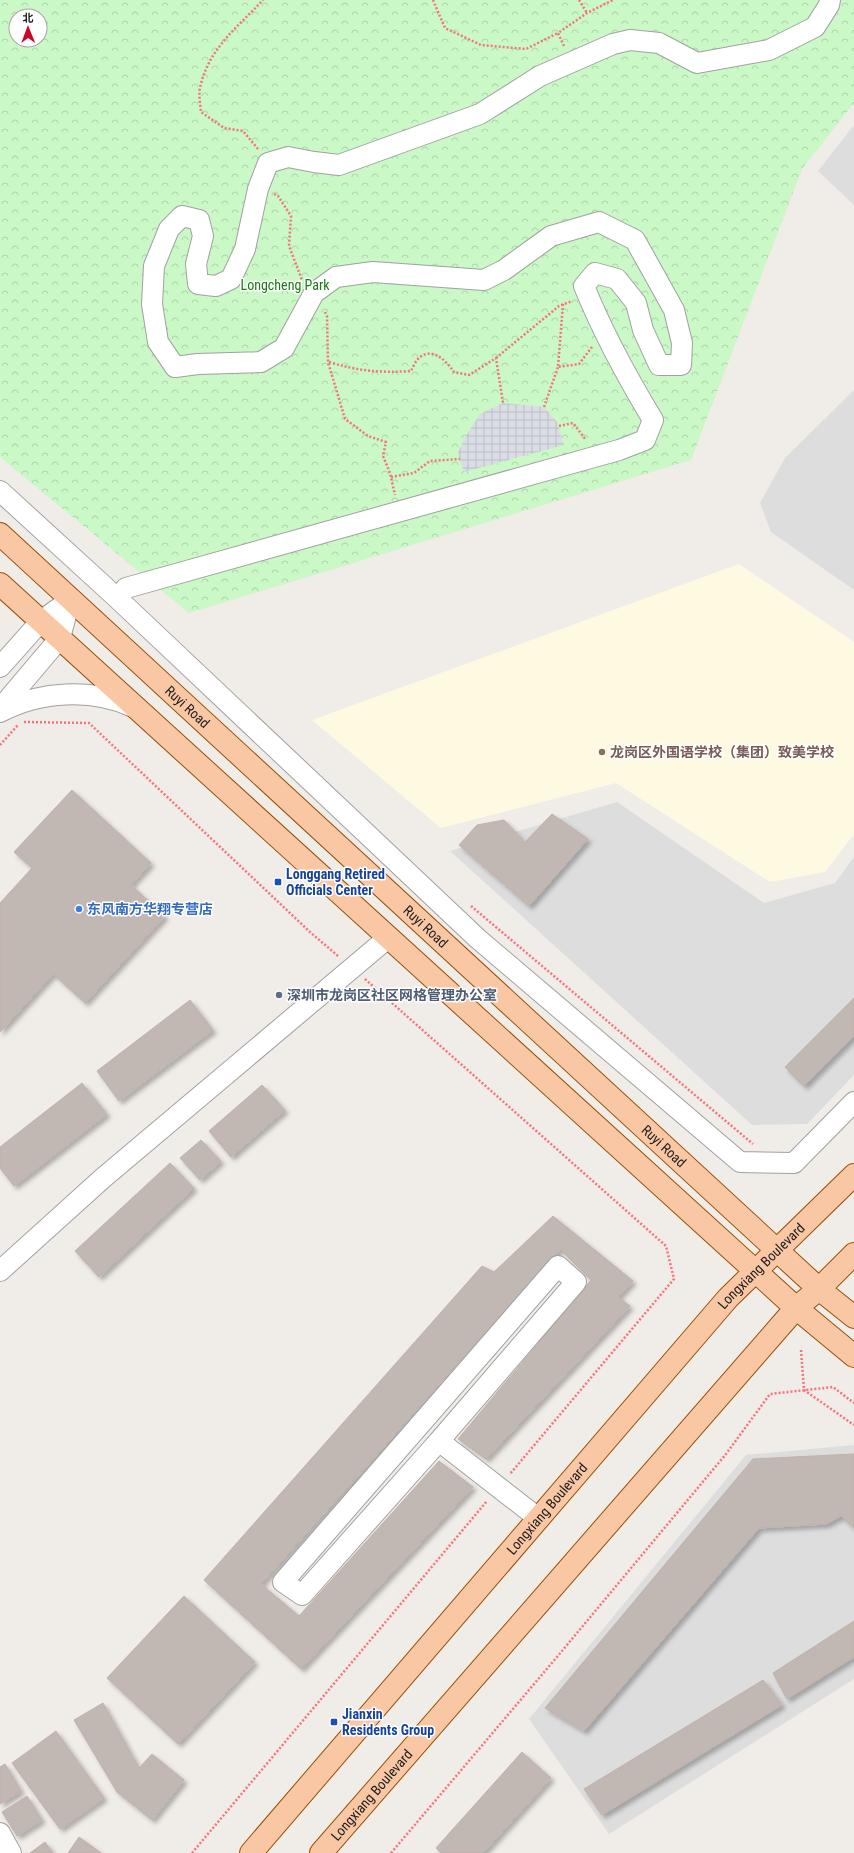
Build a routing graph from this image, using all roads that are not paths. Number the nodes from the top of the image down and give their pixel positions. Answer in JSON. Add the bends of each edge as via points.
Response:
{"nodes":[{"id":1,"x":830,"y":0,"type":"edge"},
{"id":2,"x":0,"y":492,"type":"edge"},
{"id":3,"x":0,"y":534,"type":"edge"},
{"id":4,"x":0,"y":584,"type":"edge"},
{"id":5,"x":126,"y":588,"type":"dead end"},
{"id":6,"x":70,"y":600,"type":"junction"},
{"id":7,"x":41,"y":621,"type":"junction"},
{"id":8,"x":60,"y":638,"type":"junction"},
{"id":9,"x":0,"y":667,"type":"edge"},
{"id":10,"x":138,"y":709,"type":"junction"},
{"id":11,"x":0,"y":710,"type":"edge"},
{"id":12,"x":389,"y":937,"type":"junction"},
{"id":13,"x":854,"y":1102,"type":"edge"},
{"id":14,"x":854,"y":1174,"type":"edge"},
{"id":15,"x":777,"y":1250,"type":"junction"},
{"id":16,"x":854,"y":1254,"type":"edge"},
{"id":17,"x":0,"y":1271,"type":"edge"},
{"id":18,"x":755,"y":1271,"type":"junction"},
{"id":19,"x":819,"y":1289,"type":"junction"},
{"id":20,"x":796,"y":1308,"type":"junction"},
{"id":21,"x":854,"y":1316,"type":"edge"},
{"id":22,"x":854,"y":1356,"type":"edge"},
{"id":23,"x":439,"y":1442,"type":"junction"},
{"id":24,"x":538,"y":1518,"type":"junction"},
{"id":25,"x":0,"y":1833,"type":"edge"},
{"id":26,"x":11,"y":1853,"type":"edge"},
{"id":27,"x":251,"y":1853,"type":"edge"},
{"id":28,"x":321,"y":1853,"type":"edge"}],
"edges":[{"from":1,"to":5,"type":"street","via":[[816,27],[769,50],[697,63],[659,43],[630,40],[613,44],[540,76],[480,114],[339,165],[288,157],[268,163],[258,189],[245,249],[231,279],[216,286],[198,284],[196,264],[203,236],[199,220],[182,216],[169,229],[154,266],[152,304],[158,342],[175,367],[261,362],[284,348],[314,293],[336,276],[373,272],[484,280],[504,270],[551,236],[599,222],[635,240],[674,310],[682,343],[680,365],[659,365],[643,330],[636,303],[617,279],[595,273],[584,286],[622,367],[653,420],[645,440],[599,456]]},
{"from":2,"to":13,"type":"street","via":[[117,598],[477,938],[740,1162],[794,1163]]},
{"from":3,"to":6,"type":"main road","name":"Ruyi Road"},
{"from":4,"to":7,"type":"main road"},
{"from":6,"to":7,"type":"street"},
{"from":6,"to":8,"type":"street"},
{"from":6,"to":15,"type":"main road","name":"Ruyi Road"},
{"from":7,"to":8,"type":"main road"},
{"from":7,"to":9,"type":"street"},
{"from":8,"to":10,"type":"main road"},
{"from":8,"to":11,"type":"street"},
{"from":10,"to":11,"type":"street","via":[[116,699],[74,694],[29,700]]},
{"from":10,"to":12,"type":"main road"},
{"from":12,"to":17,"type":"street","via":[[103,1178]]},
{"from":12,"to":18,"type":"main road"},
{"from":14,"to":15,"type":"main road","name":"Longxiang Boulevard"},
{"from":15,"to":18,"type":"main road","name":"Longxiang Boulevard"},
{"from":15,"to":19,"type":"main road","name":"Ruyi Road"},
{"from":16,"to":19,"type":"main road","name":"Longxiang Boulevard"},
{"from":18,"to":20,"type":"main road"},
{"from":18,"to":24,"type":"main road","name":"Longxiang Boulevard","via":[[728,1298]]},
{"from":19,"to":20,"type":"main road","name":"Longxiang Boulevard"},
{"from":19,"to":21,"type":"main road","name":"Ruyi Road"},
{"from":20,"to":22,"type":"main road"},
{"from":20,"to":28,"type":"main road","name":"Longxiang Boulevard"},
{"from":23,"to":23,"type":"street","via":[[302,1595],[283,1582],[558,1266],[576,1282]]},
{"from":23,"to":24,"type":"street"},
{"from":24,"to":27,"type":"main road","name":"Longxiang Boulevard"},
{"from":25,"to":26,"type":"street"}]}
